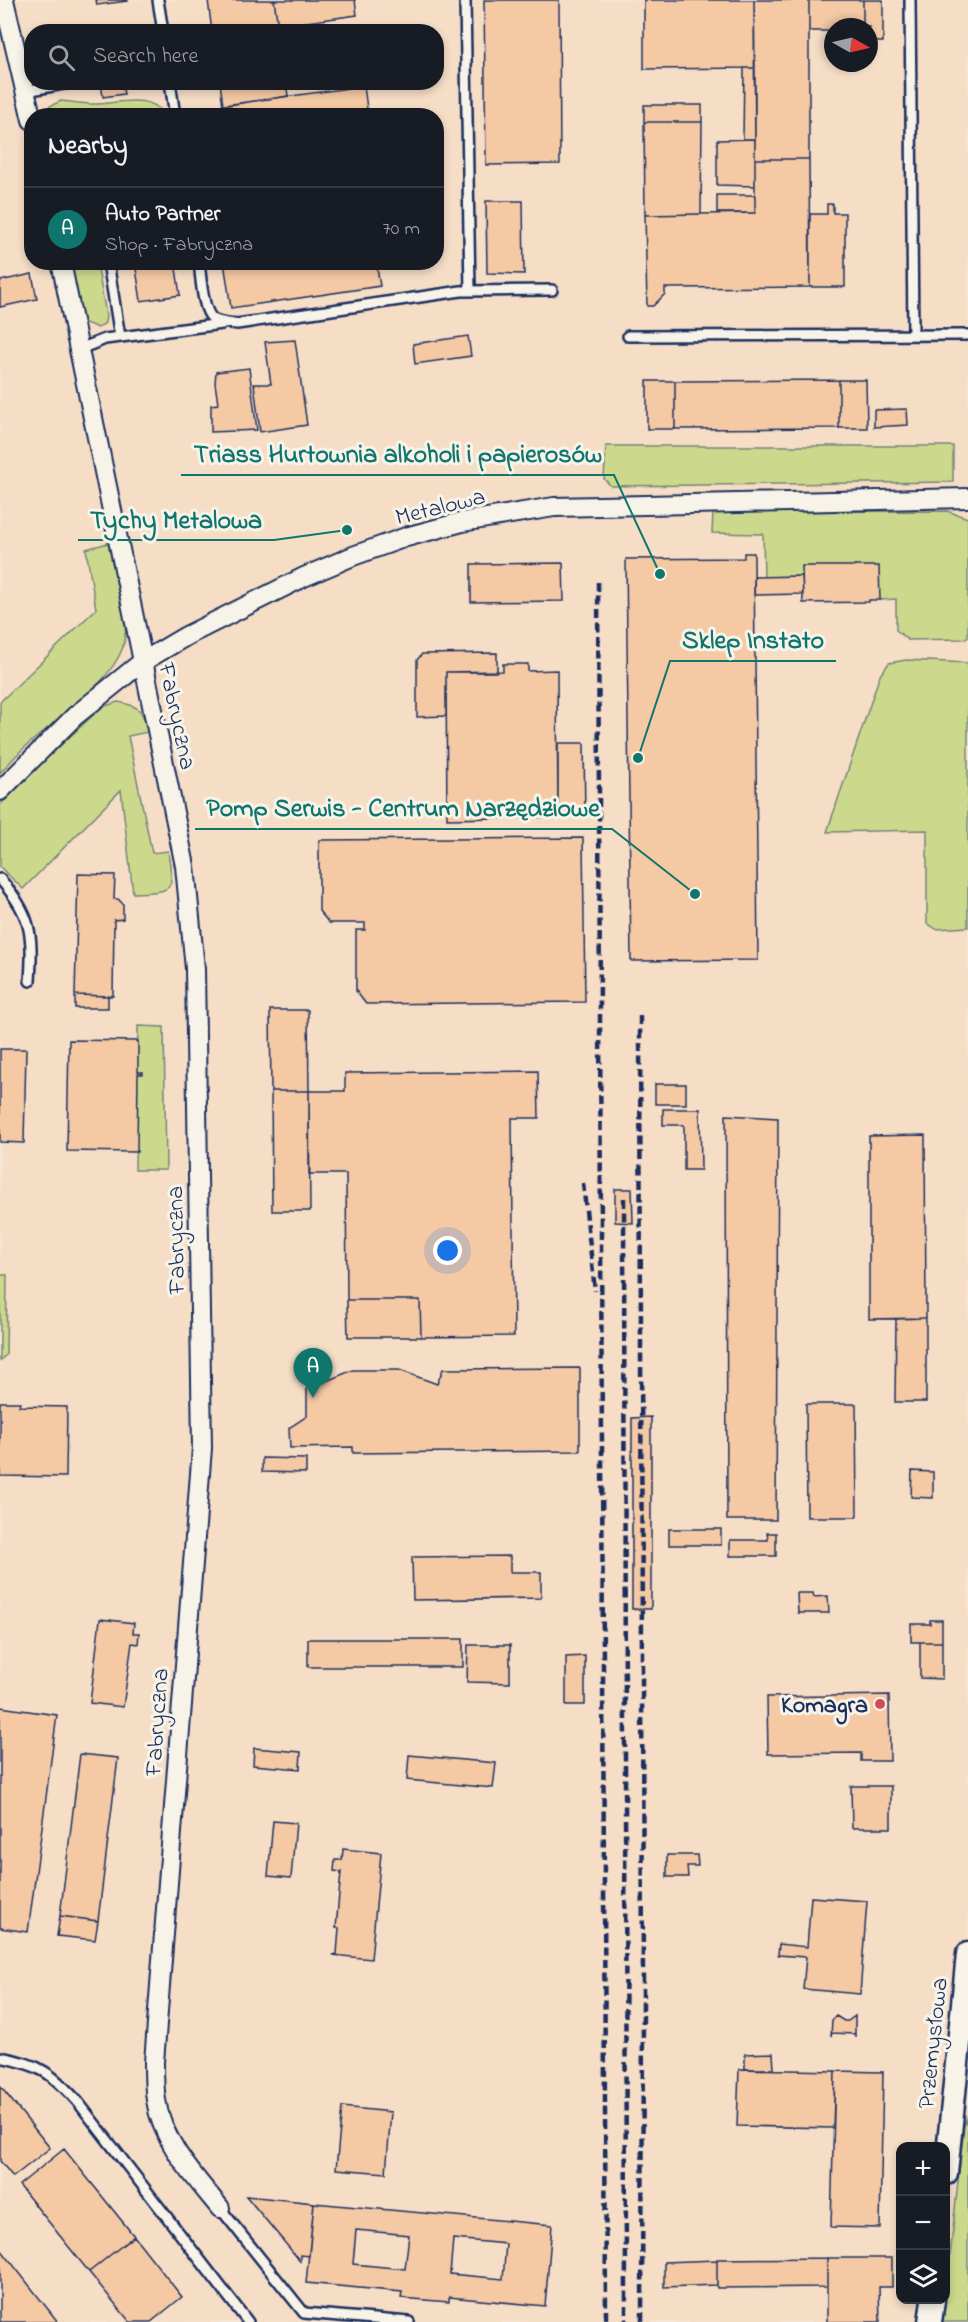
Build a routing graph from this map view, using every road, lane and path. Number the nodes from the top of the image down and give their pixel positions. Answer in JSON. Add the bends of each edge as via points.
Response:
{"nodes":[{"id":1,"x":4,"y":0,"type":"edge"},
{"id":2,"x":158,"y":0,"type":"edge"},
{"id":3,"x":465,"y":0,"type":"edge"},
{"id":4,"x":910,"y":0,"type":"edge"},
{"id":5,"x":162,"y":24,"type":"edge"},
{"id":6,"x":24,"y":83,"type":"edge"},
{"id":7,"x":31,"y":90,"type":"edge"},
{"id":8,"x":171,"y":90,"type":"edge"},
{"id":9,"x":26,"y":91,"type":"joint"},
{"id":10,"x":30,"y":108,"type":"edge"},
{"id":11,"x":174,"y":108,"type":"edge"},
{"id":12,"x":63,"y":270,"type":"edge"},
{"id":13,"x":109,"y":270,"type":"edge"},
{"id":14,"x":200,"y":270,"type":"edge"},
{"id":15,"x":552,"y":290,"type":"dead end"},
{"id":16,"x":470,"y":291,"type":"junction"},
{"id":17,"x":225,"y":323,"type":"junction"},
{"id":18,"x":913,"y":335,"type":"junction"},
{"id":19,"x":968,"y":335,"type":"edge"},
{"id":20,"x":628,"y":336,"type":"dead end"},
{"id":21,"x":120,"y":337,"type":"junction"},
{"id":22,"x":80,"y":349,"type":"junction"},
{"id":23,"x":968,"y":498,"type":"edge"},
{"id":24,"x":142,"y":662,"type":"junction"},
{"id":25,"x":0,"y":791,"type":"edge"},
{"id":26,"x":0,"y":879,"type":"edge"},
{"id":27,"x":30,"y":981,"type":"dead end"},
{"id":28,"x":968,"y":1954,"type":"edge"},
{"id":29,"x":0,"y":2056,"type":"edge"},
{"id":30,"x":948,"y":2142,"type":"edge"},
{"id":31,"x":220,"y":2208,"type":"joint"},
{"id":32,"x":932,"y":2304,"type":"edge"},
{"id":33,"x":248,"y":2322,"type":"edge"},
{"id":34,"x":409,"y":2322,"type":"edge"},
{"id":35,"x":930,"y":2322,"type":"edge"}],
"edges":[{"from":1,"to":6,"type":"street"},
{"from":2,"to":5,"type":"lane"},
{"from":3,"to":16,"type":"lane"},
{"from":4,"to":18,"type":"lane"},
{"from":7,"to":9,"type":"lane"},
{"from":8,"to":11,"type":"lane"},
{"from":9,"to":10,"type":"street"},
{"from":12,"to":22,"type":"street","name":"Fabryczna"},
{"from":13,"to":21,"type":"lane"},
{"from":14,"to":17,"type":"lane","via":[[206,311],[213,319]]},
{"from":15,"to":16,"type":"lane"},
{"from":16,"to":17,"type":"lane"},
{"from":17,"to":21,"type":"lane"},
{"from":18,"to":19,"type":"lane"},
{"from":18,"to":20,"type":"lane"},
{"from":21,"to":22,"type":"lane"},
{"from":22,"to":24,"type":"street","name":"Fabryczna"},
{"from":23,"to":24,"type":"street","name":"Metalowa","via":[[554,507],[462,522],[406,537],[304,577]]},
{"from":24,"to":25,"type":"street","name":"Metalowa","via":[[75,716]]},
{"from":24,"to":31,"type":"street","name":"Fabryczna","via":[[185,866],[191,914],[202,1448],[153,2062],[156,2102],[168,2137]]},
{"from":26,"to":27,"type":"lane","via":[[15,896],[28,921],[32,944]]},
{"from":28,"to":30,"type":"street","name":"Przemysłowa"},
{"from":29,"to":33,"type":"lane","via":[[34,2065],[56,2078]]},
{"from":31,"to":34,"type":"lane","via":[[304,2313]]},
{"from":32,"to":35,"type":"street"}]}
